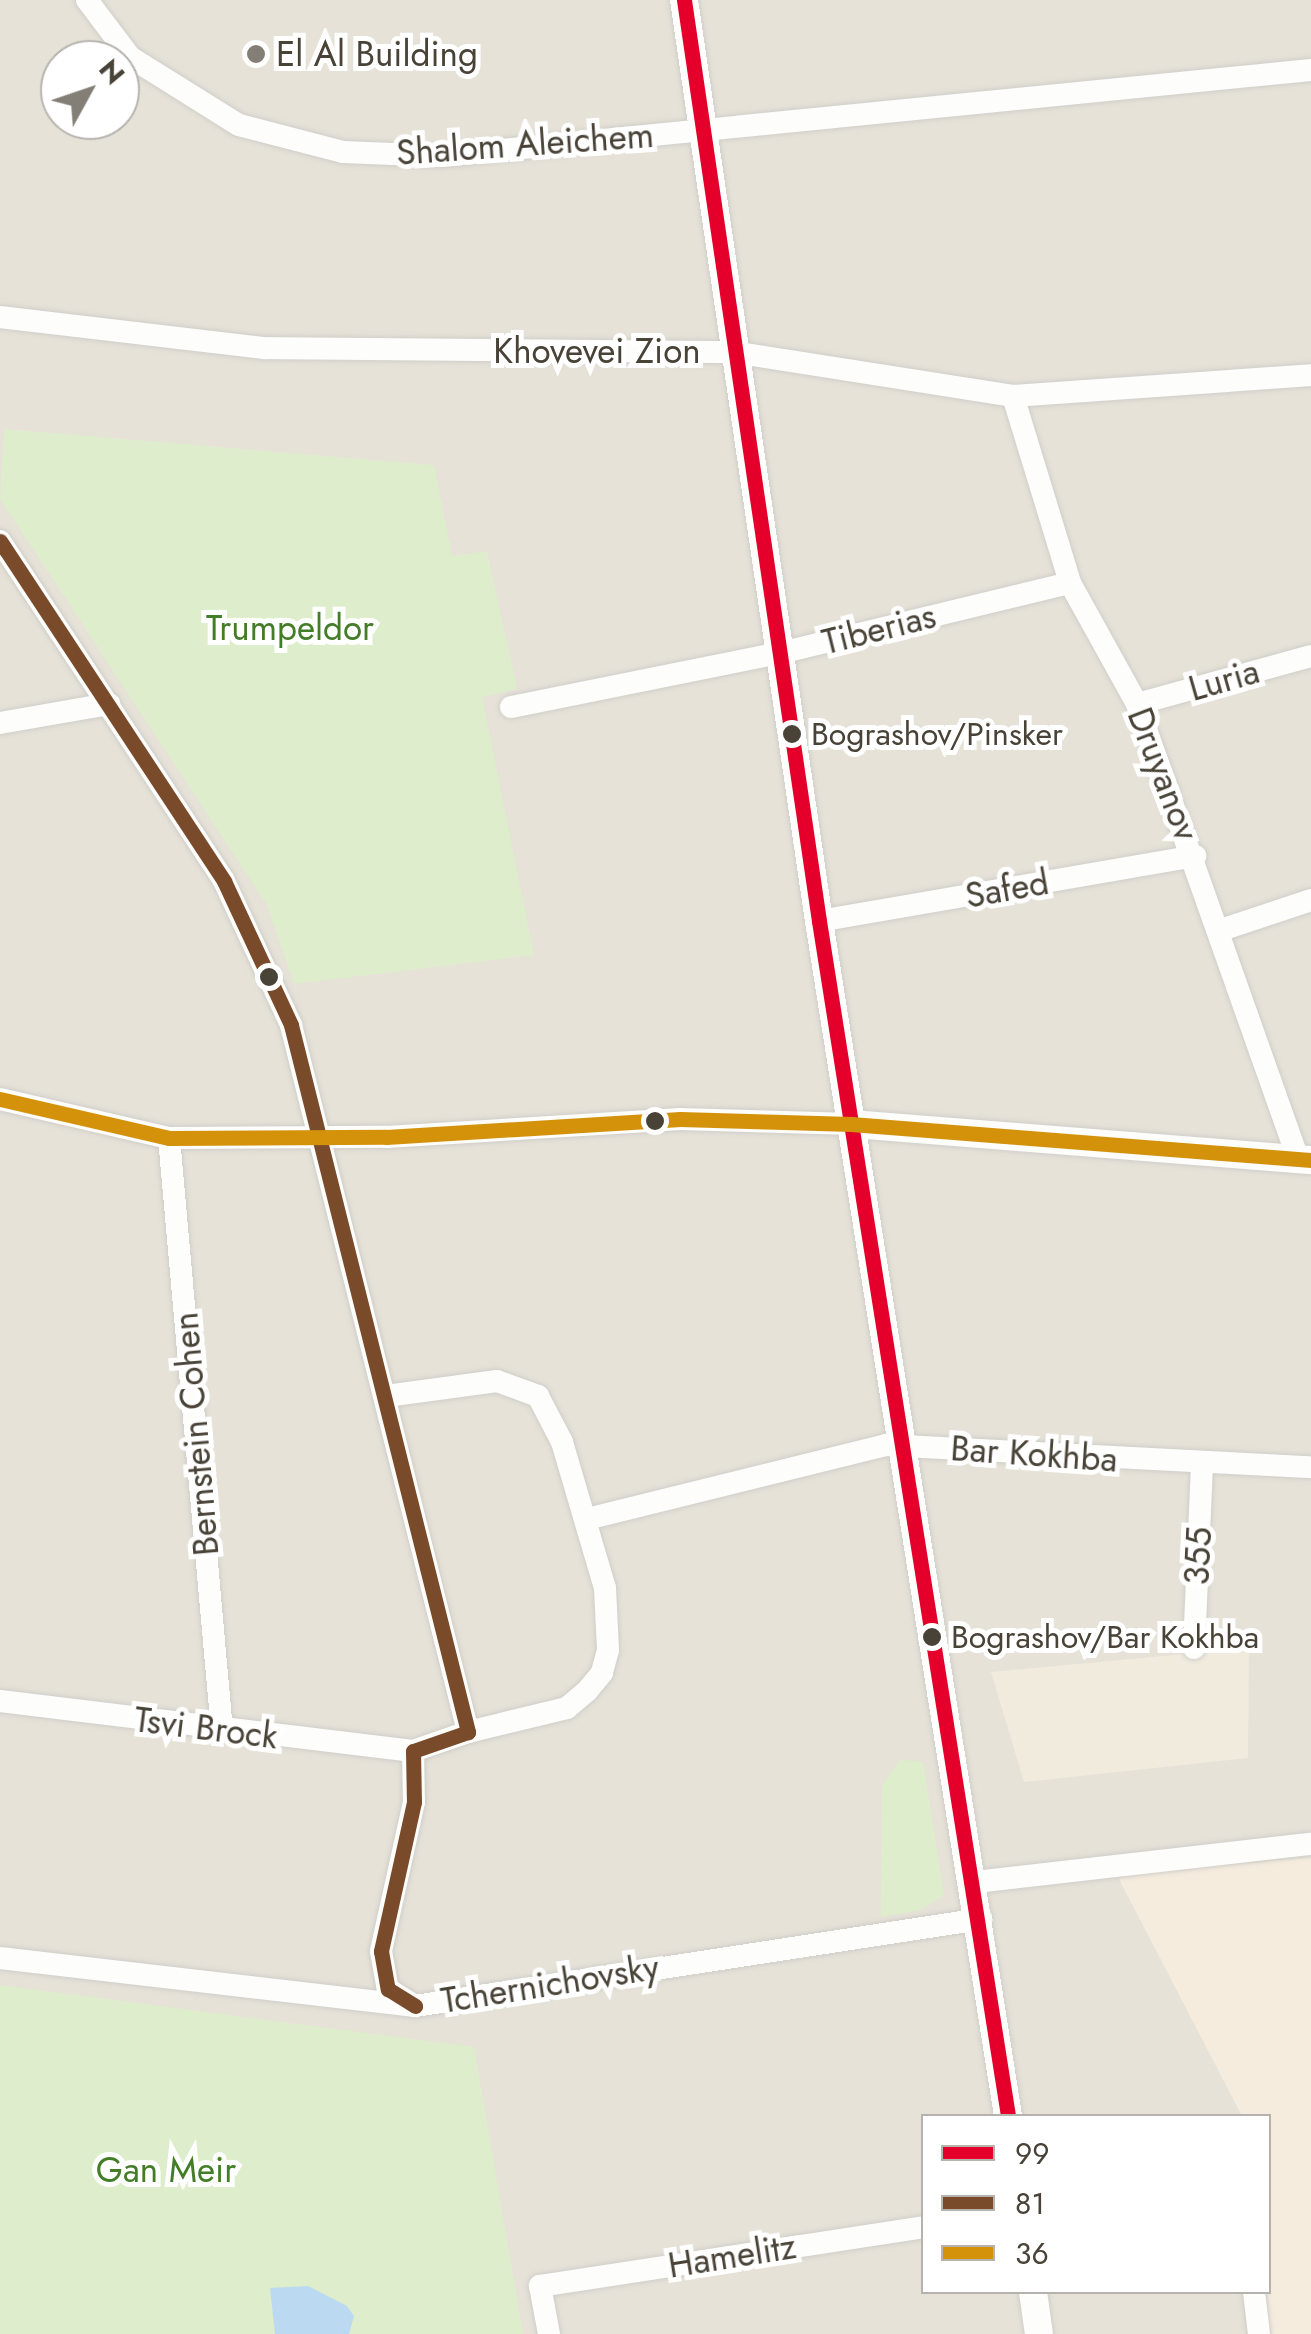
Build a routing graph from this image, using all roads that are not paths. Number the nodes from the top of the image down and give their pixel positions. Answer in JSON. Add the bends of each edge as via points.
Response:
{"nodes":[{"id":1,"x":87,"y":0,"type":"edge"},
{"id":2,"x":684,"y":0,"type":"edge"},
{"id":3,"x":1311,"y":70,"type":"edge"},
{"id":4,"x":704,"y":131,"type":"junction"},
{"id":5,"x":0,"y":317,"type":"edge"},
{"id":6,"x":733,"y":352,"type":"junction"},
{"id":7,"x":1311,"y":375,"type":"edge"},
{"id":8,"x":1013,"y":396,"type":"junction"},
{"id":9,"x":0,"y":540,"type":"edge"},
{"id":10,"x":1070,"y":583,"type":"junction"},
{"id":11,"x":780,"y":653,"type":"junction"},
{"id":12,"x":1311,"y":656,"type":"edge"},
{"id":13,"x":108,"y":704,"type":"junction"},
{"id":14,"x":1137,"y":704,"type":"junction"},
{"id":15,"x":511,"y":707,"type":"dead end"},
{"id":16,"x":0,"y":724,"type":"edge"},
{"id":17,"x":1195,"y":856,"type":"junction"},
{"id":18,"x":1311,"y":900,"type":"edge"},
{"id":19,"x":819,"y":922,"type":"junction"},
{"id":20,"x":1221,"y":930,"type":"junction"},
{"id":21,"x":0,"y":1098,"type":"edge"},
{"id":22,"x":852,"y":1124,"type":"junction"},
{"id":23,"x":316,"y":1136,"type":"junction"},
{"id":24,"x":169,"y":1138,"type":"junction"},
{"id":25,"x":1305,"y":1159,"type":"edge"},
{"id":26,"x":386,"y":1396,"type":"junction"},
{"id":27,"x":906,"y":1446,"type":"junction"},
{"id":28,"x":1202,"y":1465,"type":"junction"},
{"id":29,"x":1311,"y":1467,"type":"edge"},
{"id":30,"x":587,"y":1520,"type":"junction"},
{"id":31,"x":1194,"y":1648,"type":"dead end"},
{"id":32,"x":0,"y":1701,"type":"edge"},
{"id":33,"x":222,"y":1731,"type":"junction"},
{"id":34,"x":468,"y":1732,"type":"junction"},
{"id":35,"x":413,"y":1751,"type":"junction"},
{"id":36,"x":1311,"y":1844,"type":"edge"},
{"id":37,"x":975,"y":1882,"type":"junction"},
{"id":38,"x":981,"y":1919,"type":"junction"},
{"id":39,"x":0,"y":1958,"type":"edge"},
{"id":40,"x":415,"y":2006,"type":"junction"},
{"id":41,"x":1008,"y":2114,"type":"edge"},
{"id":42,"x":921,"y":2227,"type":"edge"},
{"id":43,"x":1033,"y":2294,"type":"edge"},
{"id":44,"x":1254,"y":2294,"type":"edge"},
{"id":45,"x":548,"y":2334,"type":"edge"},
{"id":46,"x":1038,"y":2334,"type":"edge"},
{"id":47,"x":1258,"y":2334,"type":"edge"}],
"edges":[{"from":1,"to":4,"type":"street","name":"Shalom Aleichem","via":[[130,56],[239,125],[343,152],[441,156]]},
{"from":2,"to":4,"type":"street"},
{"from":3,"to":4,"type":"street","name":"Shalom Aleichem"},
{"from":4,"to":6,"type":"street"},
{"from":5,"to":6,"type":"street","name":"Khovevei Zion","via":[[264,348]]},
{"from":6,"to":8,"type":"street","name":"Khovevei Zion"},
{"from":6,"to":11,"type":"street"},
{"from":7,"to":8,"type":"street","name":"Khovevei Zion"},
{"from":8,"to":10,"type":"street","name":"Druyanov"},
{"from":9,"to":13,"type":"street"},
{"from":10,"to":11,"type":"street","name":"Tiberias"},
{"from":10,"to":14,"type":"street","name":"Druyanov"},
{"from":11,"to":15,"type":"street","name":"Tiberias"},
{"from":11,"to":19,"type":"street"},
{"from":12,"to":14,"type":"street","name":"Luria"},
{"from":13,"to":16,"type":"street"},
{"from":13,"to":23,"type":"street","via":[[259,944],[291,1025]]},
{"from":14,"to":17,"type":"street","name":"Druyanov"},
{"from":17,"to":19,"type":"street","name":"Safed"},
{"from":17,"to":20,"type":"street","name":"Druyanov"},
{"from":18,"to":20,"type":"street"},
{"from":19,"to":22,"type":"street"},
{"from":20,"to":25,"type":"street","name":"Druyanov"},
{"from":21,"to":24,"type":"street"},
{"from":22,"to":23,"type":"street","via":[[680,1119]]},
{"from":22,"to":25,"type":"street"},
{"from":22,"to":27,"type":"street"},
{"from":23,"to":24,"type":"street"},
{"from":23,"to":26,"type":"street"},
{"from":24,"to":33,"type":"street","name":"Bernstein Cohen"},
{"from":26,"to":30,"type":"street","via":[[497,1381],[529,1390],[550,1412]]},
{"from":26,"to":34,"type":"street"},
{"from":27,"to":28,"type":"street","name":"Bar Kokhba"},
{"from":27,"to":30,"type":"street","name":"Bar Kokhba","via":[[886,1445]]},
{"from":27,"to":37,"type":"street"},
{"from":28,"to":29,"type":"street","name":"Bar Kokhba"},
{"from":28,"to":31,"type":"street","name":"355"},
{"from":30,"to":34,"type":"street","via":[[605,1588],[602,1673],[567,1708]]},
{"from":32,"to":33,"type":"street","name":"Tsvi Brock"},
{"from":33,"to":35,"type":"street","name":"Tsvi Brock"},
{"from":34,"to":35,"type":"street"},
{"from":35,"to":40,"type":"street","via":[[416,1789],[381,1951],[388,1990]]},
{"from":36,"to":37,"type":"street"},
{"from":37,"to":38,"type":"street"},
{"from":38,"to":40,"type":"street","name":"Tchernichovsky"},
{"from":38,"to":41,"type":"street"},
{"from":39,"to":40,"type":"street","name":"Tchernichovsky"},
{"from":42,"to":45,"type":"street","name":"Hamelitz","via":[[540,2286]]},
{"from":43,"to":46,"type":"street"},
{"from":44,"to":47,"type":"street"}]}
